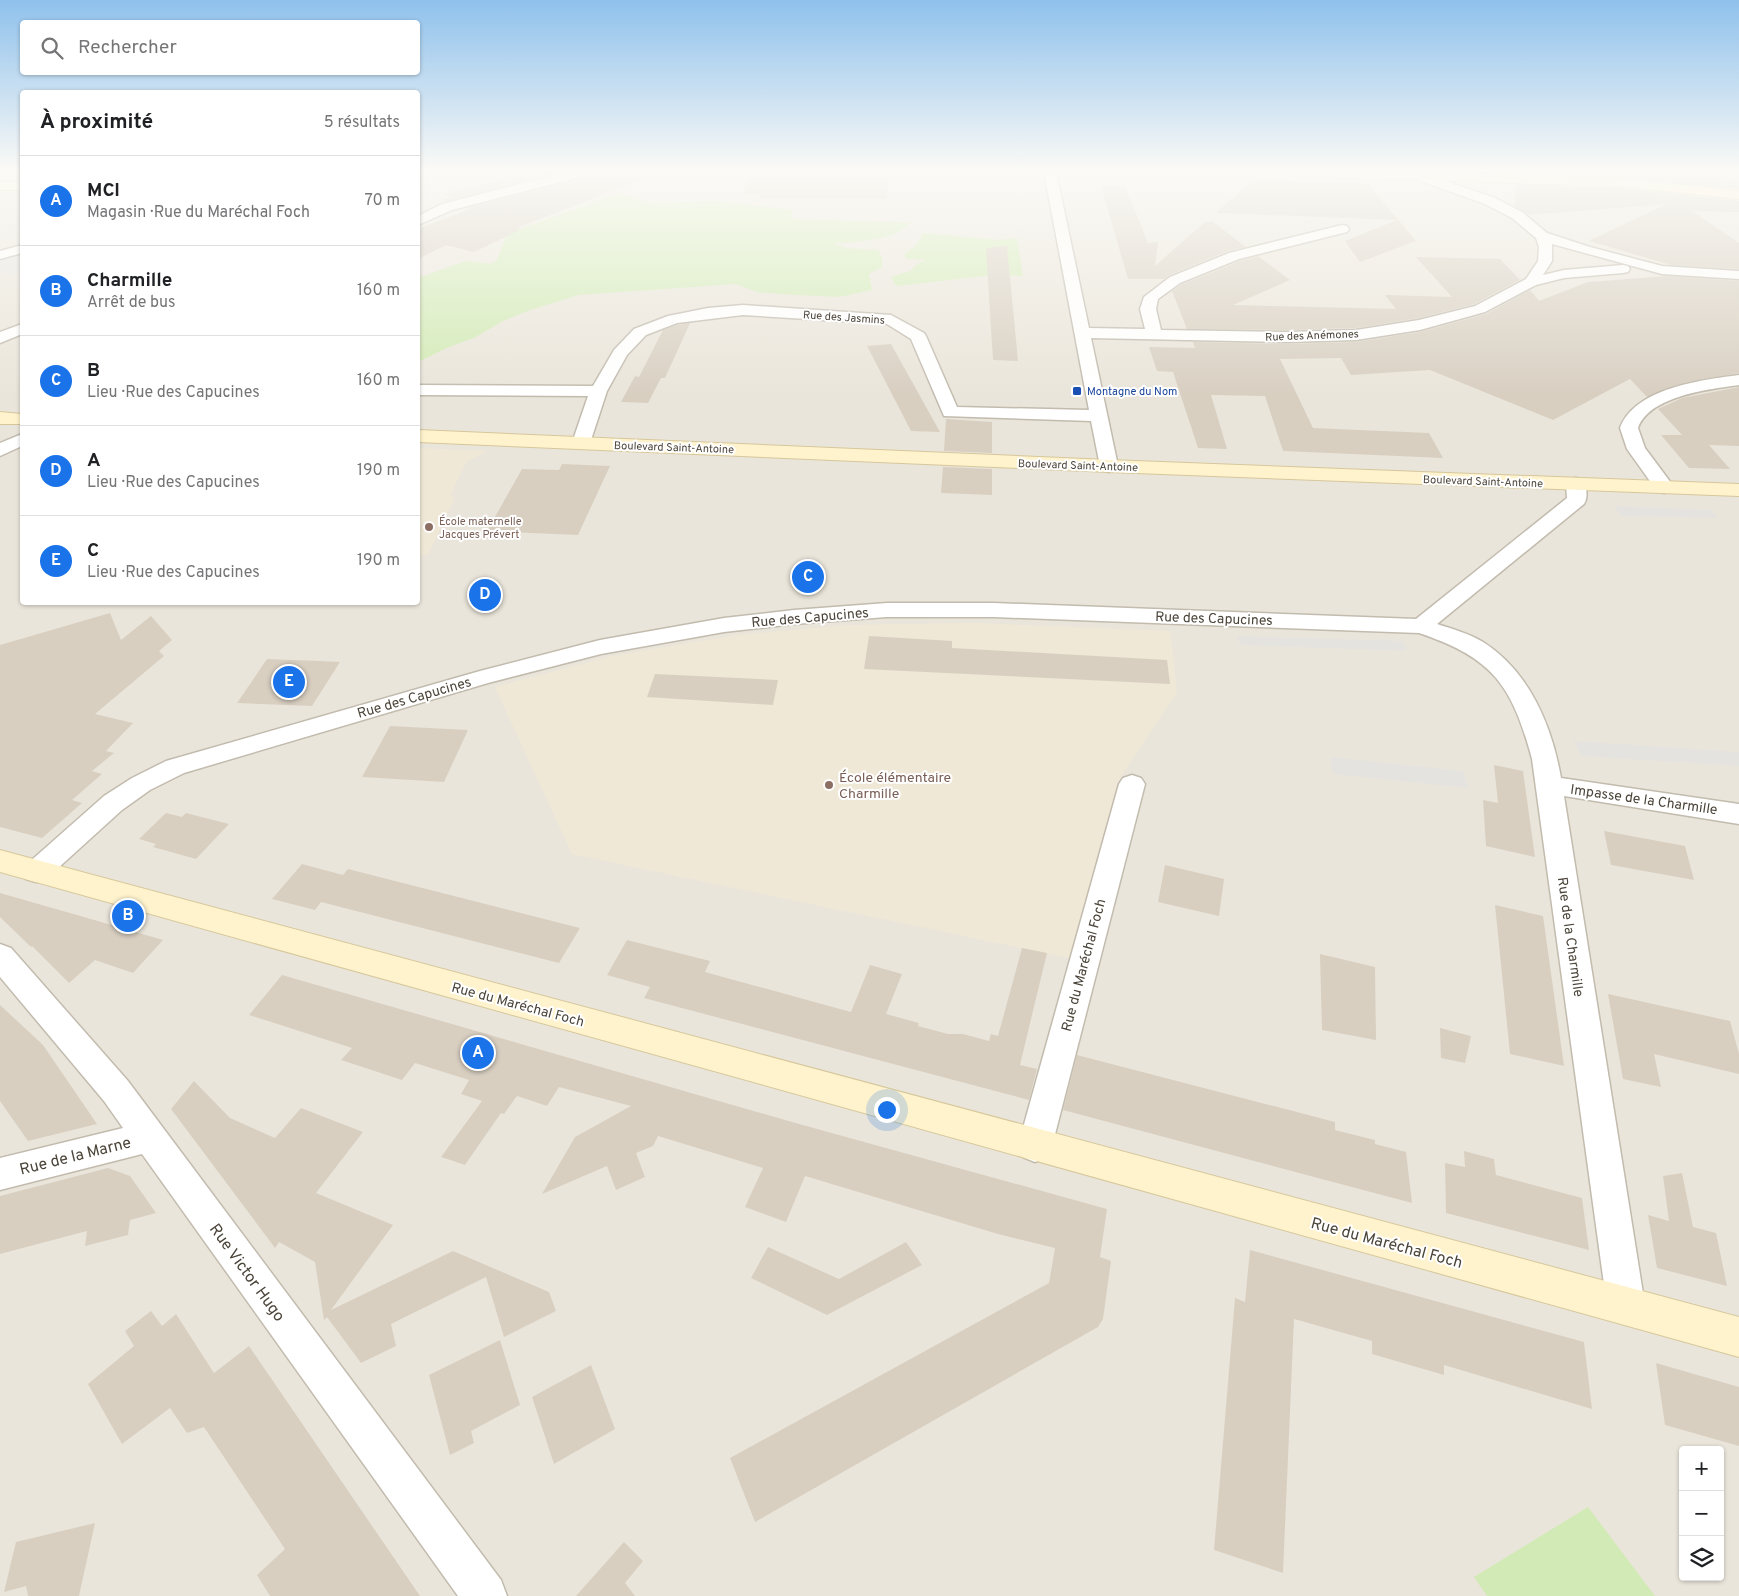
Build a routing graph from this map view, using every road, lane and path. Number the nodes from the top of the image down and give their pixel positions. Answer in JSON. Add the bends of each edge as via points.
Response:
{"nodes":[{"id":1,"x":1065,"y":246,"type":"edge"},
{"id":2,"x":1272,"y":246,"type":"edge"},
{"id":3,"x":1546,"y":246,"type":"edge"},
{"id":4,"x":1574,"y":246,"type":"edge"},
{"id":5,"x":20,"y":250,"type":"edge"},
{"id":6,"x":0,"y":256,"type":"edge"},
{"id":7,"x":1662,"y":270,"type":"junction"},
{"id":8,"x":1739,"y":275,"type":"edge"},
{"id":9,"x":1531,"y":282,"type":"junction"},
{"id":10,"x":20,"y":331,"type":"edge"},
{"id":11,"x":1083,"y":333,"type":"junction"},
{"id":12,"x":1154,"y":335,"type":"junction"},
{"id":13,"x":0,"y":338,"type":"edge"},
{"id":14,"x":1739,"y":380,"type":"edge"},
{"id":15,"x":420,"y":390,"type":"edge"},
{"id":16,"x":598,"y":391,"type":"junction"},
{"id":17,"x":1099,"y":416,"type":"junction"},
{"id":18,"x":0,"y":418,"type":"edge"},
{"id":19,"x":20,"y":419,"type":"edge"},
{"id":20,"x":420,"y":436,"type":"edge"},
{"id":21,"x":20,"y":440,"type":"edge"},
{"id":22,"x":581,"y":443,"type":"junction"},
{"id":23,"x":0,"y":450,"type":"edge"},
{"id":24,"x":1109,"y":466,"type":"junction"},
{"id":25,"x":1576,"y":484,"type":"junction"},
{"id":26,"x":1664,"y":487,"type":"junction"},
{"id":27,"x":1739,"y":490,"type":"edge"},
{"id":28,"x":1422,"y":626,"type":"junction"},
{"id":29,"x":1132,"y":784,"type":"dead end"},
{"id":30,"x":1548,"y":785,"type":"junction"},
{"id":31,"x":1739,"y":814,"type":"edge"},
{"id":32,"x":0,"y":861,"type":"edge"},
{"id":33,"x":36,"y":872,"type":"junction"},
{"id":34,"x":0,"y":956,"type":"edge"},
{"id":35,"x":150,"y":1137,"type":"junction"},
{"id":36,"x":1036,"y":1146,"type":"junction"},
{"id":37,"x":0,"y":1174,"type":"edge"},
{"id":38,"x":1626,"y":1306,"type":"junction"},
{"id":39,"x":1739,"y":1337,"type":"edge"},
{"id":40,"x":485,"y":1596,"type":"edge"}],
"edges":[{"from":1,"to":11,"type":"street"},
{"from":2,"to":12,"type":"street","via":[[1234,256],[1175,280],[1151,297],[1148,309]]},
{"from":3,"to":9,"type":"street","via":[[1544,261]]},
{"from":4,"to":7,"type":"street","name":"Rue des Anémones"},
{"from":5,"to":6,"type":"street"},
{"from":7,"to":8,"type":"street","name":"Rue des Anémones"},
{"from":7,"to":9,"type":"street","name":"Rue des Anémones","via":[[1589,270]]},
{"from":9,"to":12,"type":"street","name":"Rue des Anémones","via":[[1480,308],[1420,325],[1356,335]]},
{"from":10,"to":13,"type":"street"},
{"from":11,"to":12,"type":"street","name":"Rue des Anémones"},
{"from":11,"to":17,"type":"street"},
{"from":14,"to":26,"type":"street","via":[[1666,397],[1650,404],[1634,417],[1629,428],[1636,449]]},
{"from":15,"to":16,"type":"street"},
{"from":16,"to":17,"type":"street","name":"Rue des Jasmins","via":[[620,353],[640,332],[673,319],[744,310],[891,320],[918,336],[950,412]]},
{"from":16,"to":22,"type":"street","name":"Rue des Jasmins"},
{"from":17,"to":24,"type":"street"},
{"from":18,"to":19,"type":"street"},
{"from":20,"to":22,"type":"street","name":"Boulevard Saint-Antoine"},
{"from":21,"to":23,"type":"street"},
{"from":22,"to":24,"type":"street","name":"Boulevard Saint-Antoine"},
{"from":24,"to":25,"type":"street","name":"Boulevard Saint-Antoine"},
{"from":25,"to":26,"type":"street","name":"Boulevard Saint-Antoine"},
{"from":25,"to":28,"type":"street","via":[[1577,500]]},
{"from":26,"to":27,"type":"street","name":"Boulevard Saint-Antoine"},
{"from":28,"to":30,"type":"street","name":"Rue de la Charmille","via":[[1475,647],[1509,676],[1525,702],[1537,732]]},
{"from":28,"to":33,"type":"street","name":"Rue des Capucines","via":[[923,610],[794,616],[655,636],[480,678],[175,767],[113,803]]},
{"from":29,"to":36,"type":"street","name":"Rue du Maréchal Foch"},
{"from":30,"to":31,"type":"street","name":"Impasse de la Charmille"},
{"from":30,"to":38,"type":"street","name":"Rue de la Charmille"},
{"from":32,"to":33,"type":"street","name":"Rue du Maréchal Foch"},
{"from":33,"to":36,"type":"street","name":"Rue du Maréchal Foch"},
{"from":34,"to":35,"type":"street","name":"Rue Victor Hugo","via":[[116,1091]]},
{"from":35,"to":37,"type":"street","name":"Rue de la Marne"},
{"from":35,"to":40,"type":"street","name":"Rue Victor Hugo"},
{"from":36,"to":38,"type":"street","name":"Rue du Maréchal Foch"},
{"from":38,"to":39,"type":"street","name":"Rue du Maréchal Foch"}]}
